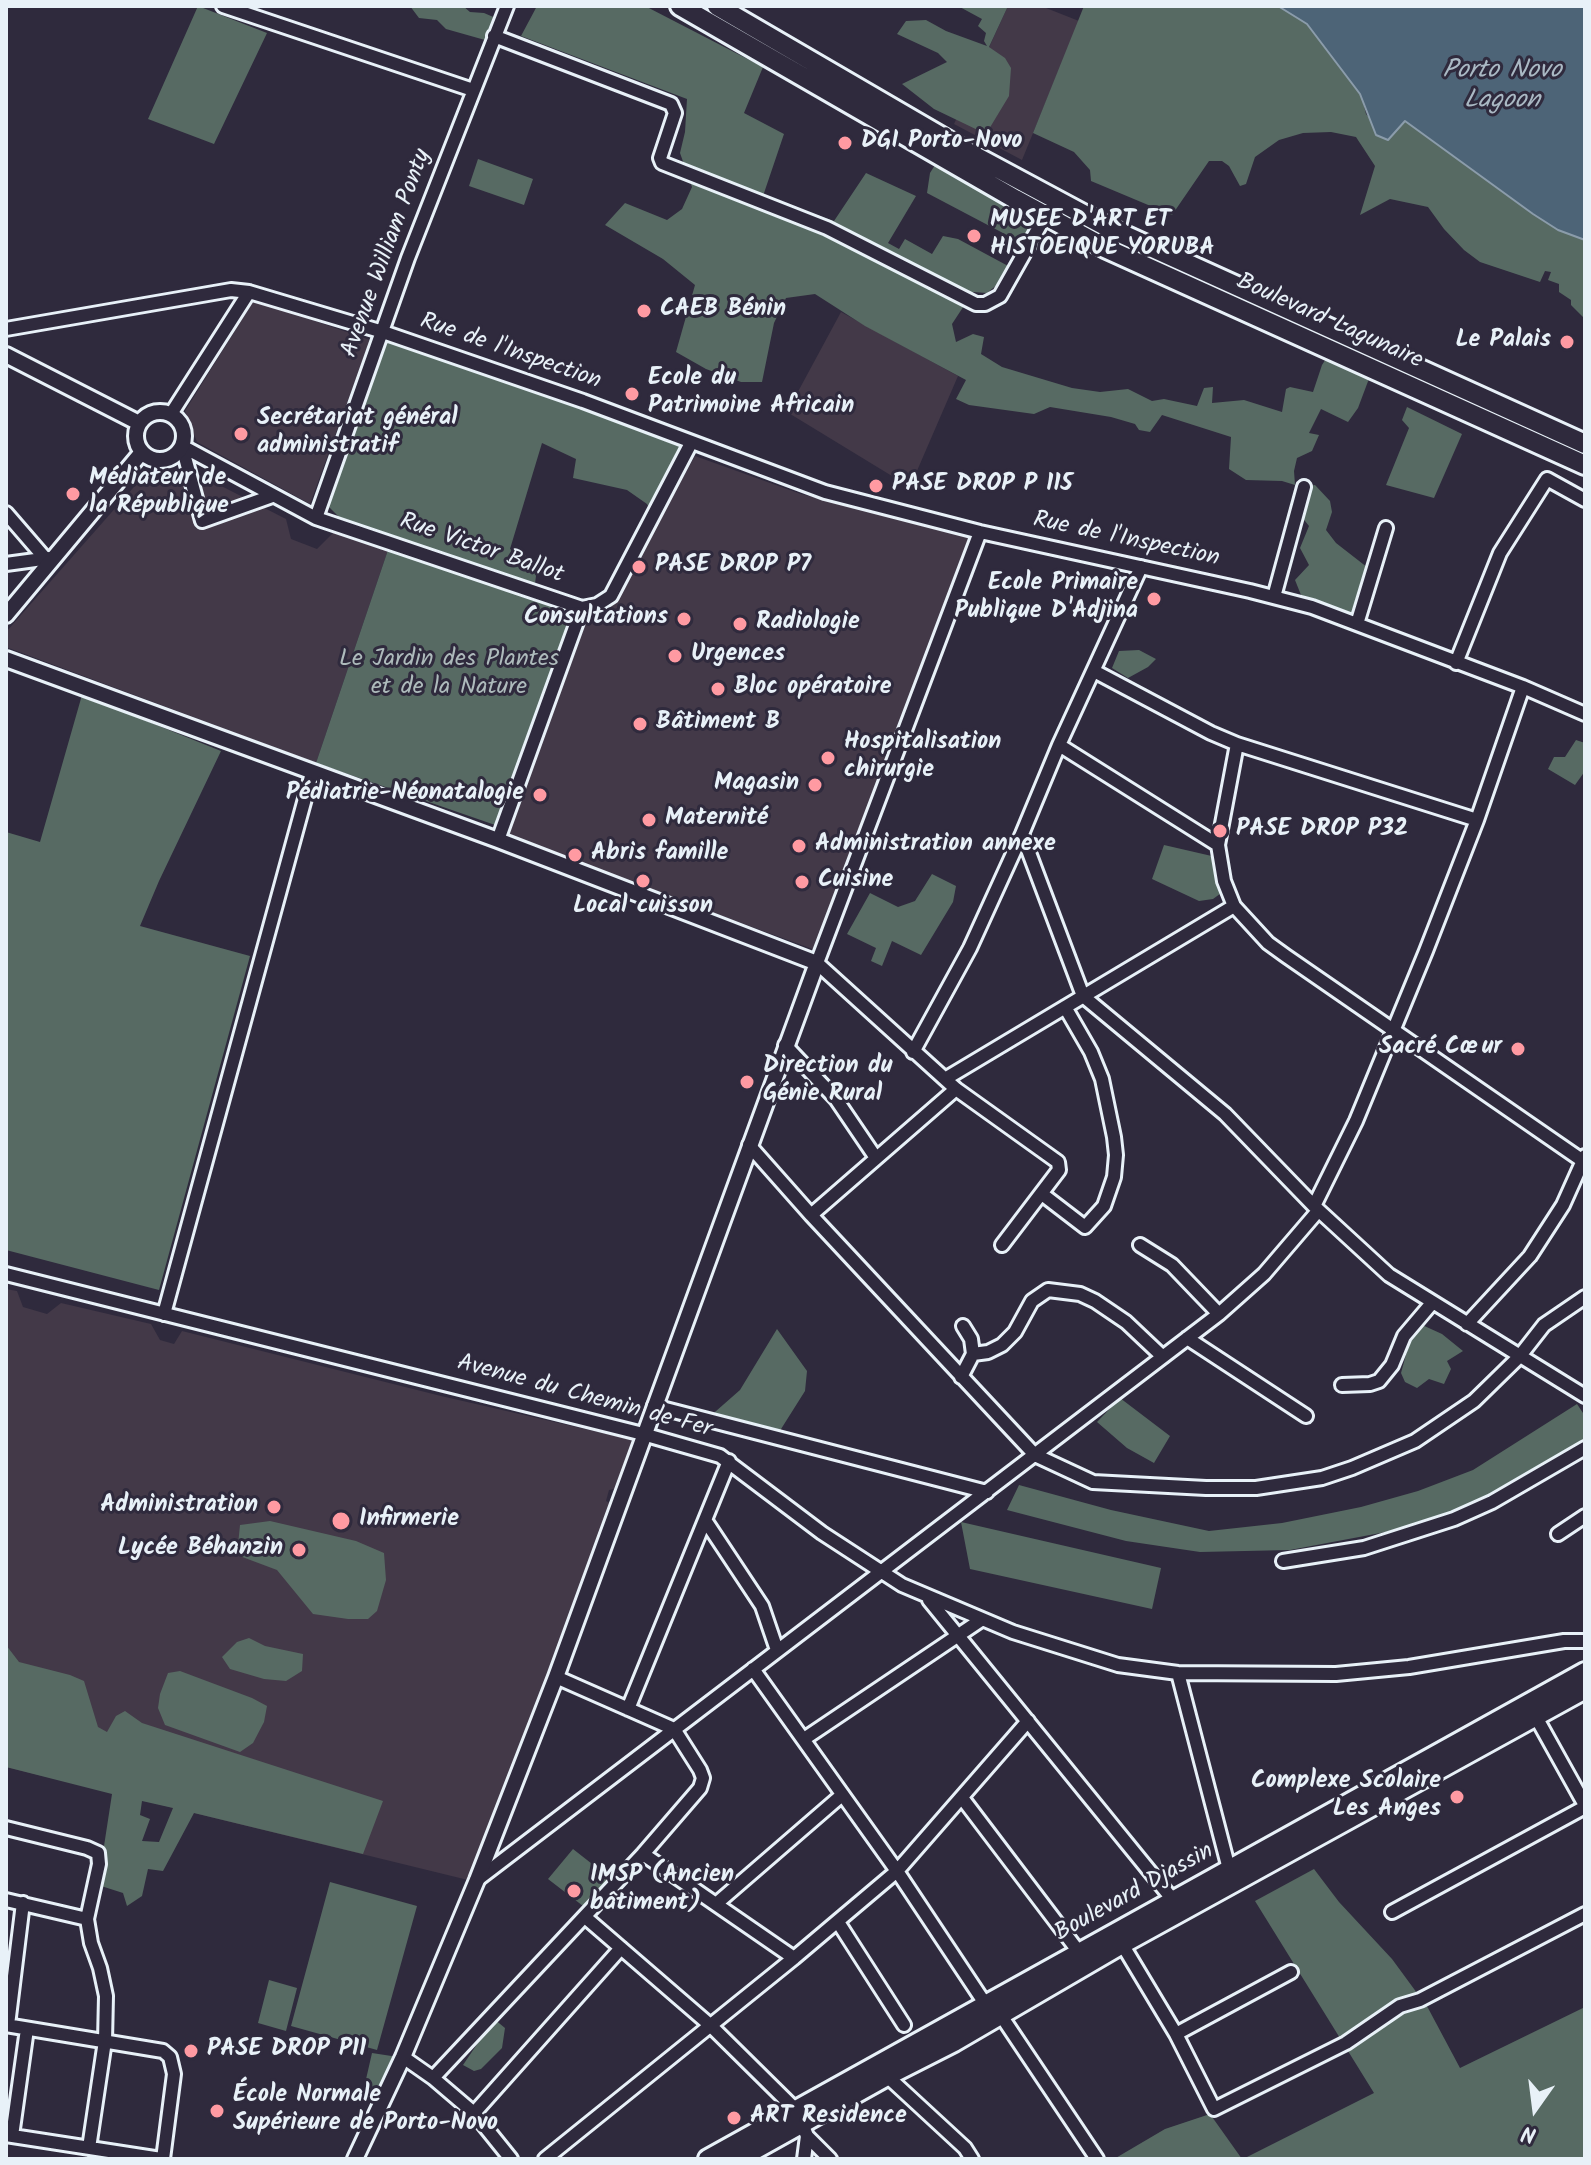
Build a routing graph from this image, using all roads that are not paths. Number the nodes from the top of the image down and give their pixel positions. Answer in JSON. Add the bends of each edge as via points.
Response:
{"nodes":[{"id":1,"x":223,"y":6,"type":"edge"},
{"id":2,"x":507,"y":6,"type":"edge"},
{"id":3,"x":680,"y":6,"type":"edge"},
{"id":4,"x":717,"y":6,"type":"edge"},
{"id":5,"x":494,"y":36,"type":"junction"},
{"id":6,"x":473,"y":90,"type":"junction"},
{"id":7,"x":1055,"y":199,"type":"junction"},
{"id":8,"x":1045,"y":216,"type":"junction"},
{"id":9,"x":249,"y":292,"type":"junction"},
{"id":10,"x":6,"y":329,"type":"edge"},
{"id":11,"x":383,"y":332,"type":"junction"},
{"id":12,"x":6,"y":355,"type":"edge"},
{"id":13,"x":171,"y":414,"type":"junction"},
{"id":14,"x":139,"y":423,"type":"junction"},
{"id":15,"x":691,"y":443,"type":"junction"},
{"id":16,"x":1585,"y":444,"type":"edge"},
{"id":17,"x":182,"y":446,"type":"junction"},
{"id":18,"x":142,"y":452,"type":"junction"},
{"id":19,"x":1585,"y":465,"type":"edge"},
{"id":20,"x":1304,"y":487,"type":"dead end"},
{"id":21,"x":272,"y":496,"type":"junction"},
{"id":22,"x":1585,"y":500,"type":"edge"},
{"id":23,"x":6,"y":513,"type":"edge"},
{"id":24,"x":316,"y":518,"type":"junction"},
{"id":25,"x":1386,"y":528,"type":"dead end"},
{"id":26,"x":980,"y":532,"type":"junction"},
{"id":27,"x":49,"y":558,"type":"junction"},
{"id":28,"x":6,"y":564,"type":"edge"},
{"id":29,"x":1141,"y":567,"type":"junction"},
{"id":30,"x":1274,"y":597,"type":"junction"},
{"id":31,"x":582,"y":608,"type":"junction"},
{"id":32,"x":6,"y":615,"type":"edge"},
{"id":33,"x":1357,"y":624,"type":"junction"},
{"id":34,"x":6,"y":659,"type":"edge"},
{"id":35,"x":1456,"y":663,"type":"junction"},
{"id":36,"x":1094,"y":671,"type":"junction"},
{"id":37,"x":1523,"y":687,"type":"junction"},
{"id":38,"x":1585,"y":714,"type":"edge"},
{"id":39,"x":1237,"y":744,"type":"junction"},
{"id":40,"x":1059,"y":745,"type":"junction"},
{"id":41,"x":312,"y":773,"type":"junction"},
{"id":42,"x":1477,"y":820,"type":"junction"},
{"id":43,"x":1022,"y":834,"type":"junction"},
{"id":44,"x":498,"y":840,"type":"junction"},
{"id":45,"x":1218,"y":845,"type":"junction"},
{"id":46,"x":1234,"y":906,"type":"junction"},
{"id":47,"x":817,"y":963,"type":"junction"},
{"id":48,"x":1083,"y":996,"type":"junction"},
{"id":49,"x":1065,"y":1007,"type":"junction"},
{"id":50,"x":1392,"y":1031,"type":"junction"},
{"id":51,"x":785,"y":1045,"type":"junction"},
{"id":52,"x":913,"y":1052,"type":"junction"},
{"id":53,"x":945,"y":1079,"type":"junction"},
{"id":54,"x":956,"y":1089,"type":"junction"},
{"id":55,"x":749,"y":1145,"type":"junction"},
{"id":56,"x":876,"y":1158,"type":"junction"},
{"id":57,"x":1584,"y":1159,"type":"edge"},
{"id":58,"x":1042,"y":1194,"type":"junction"},
{"id":59,"x":1316,"y":1208,"type":"junction"},
{"id":60,"x":811,"y":1215,"type":"junction"},
{"id":61,"x":1002,"y":1245,"type":"dead end"},
{"id":62,"x":1140,"y":1245,"type":"dead end"},
{"id":63,"x":6,"y":1274,"type":"edge"},
{"id":64,"x":1585,"y":1297,"type":"edge"},
{"id":65,"x":1432,"y":1303,"type":"junction"},
{"id":66,"x":164,"y":1314,"type":"junction"},
{"id":67,"x":1219,"y":1314,"type":"junction"},
{"id":68,"x":1467,"y":1324,"type":"junction"},
{"id":69,"x":963,"y":1326,"type":"dead end"},
{"id":70,"x":1187,"y":1338,"type":"junction"},
{"id":71,"x":973,"y":1354,"type":"junction"},
{"id":72,"x":1163,"y":1357,"type":"junction"},
{"id":73,"x":1519,"y":1357,"type":"junction"},
{"id":74,"x":961,"y":1377,"type":"junction"},
{"id":75,"x":1342,"y":1385,"type":"dead end"},
{"id":76,"x":1585,"y":1396,"type":"edge"},
{"id":77,"x":654,"y":1406,"type":"junction"},
{"id":78,"x":1306,"y":1416,"type":"dead end"},
{"id":79,"x":643,"y":1434,"type":"junction"},
{"id":80,"x":1585,"y":1448,"type":"edge"},
{"id":81,"x":1035,"y":1455,"type":"junction"},
{"id":82,"x":729,"y":1461,"type":"junction"},
{"id":83,"x":987,"y":1492,"type":"junction"},
{"id":84,"x":1585,"y":1516,"type":"edge"},
{"id":85,"x":705,"y":1520,"type":"junction"},
{"id":86,"x":1558,"y":1534,"type":"dead end"},
{"id":87,"x":1283,"y":1561,"type":"dead end"},
{"id":88,"x":879,"y":1572,"type":"junction"},
{"id":89,"x":927,"y":1597,"type":"junction"},
{"id":90,"x":981,"y":1620,"type":"junction"},
{"id":91,"x":959,"y":1634,"type":"junction"},
{"id":92,"x":1585,"y":1641,"type":"edge"},
{"id":93,"x":777,"y":1650,"type":"junction"},
{"id":94,"x":753,"y":1669,"type":"junction"},
{"id":95,"x":1585,"y":1672,"type":"edge"},
{"id":96,"x":1178,"y":1673,"type":"junction"},
{"id":97,"x":556,"y":1677,"type":"junction"},
{"id":98,"x":1585,"y":1689,"type":"edge"},
{"id":99,"x":628,"y":1709,"type":"junction"},
{"id":100,"x":1536,"y":1717,"type":"junction"},
{"id":101,"x":1028,"y":1721,"type":"junction"},
{"id":102,"x":674,"y":1729,"type":"junction"},
{"id":103,"x":804,"y":1739,"type":"junction"},
{"id":104,"x":842,"y":1795,"type":"junction"},
{"id":105,"x":963,"y":1799,"type":"junction"},
{"id":106,"x":1585,"y":1806,"type":"edge"},
{"id":107,"x":6,"y":1828,"type":"edge"},
{"id":108,"x":643,"y":1854,"type":"junction"},
{"id":109,"x":1229,"y":1869,"type":"junction"},
{"id":110,"x":897,"y":1871,"type":"junction"},
{"id":111,"x":477,"y":1880,"type":"junction"},
{"id":112,"x":6,"y":1900,"type":"edge"},
{"id":113,"x":1173,"y":1900,"type":"junction"},
{"id":114,"x":23,"y":1903,"type":"junction"},
{"id":115,"x":716,"y":1904,"type":"junction"},
{"id":116,"x":1392,"y":1912,"type":"dead end"},
{"id":117,"x":1585,"y":1914,"type":"edge"},
{"id":118,"x":585,"y":1917,"type":"junction"},
{"id":119,"x":87,"y":1919,"type":"junction"},
{"id":120,"x":838,"y":1922,"type":"junction"},
{"id":121,"x":1122,"y":1944,"type":"junction"},
{"id":122,"x":621,"y":1948,"type":"junction"},
{"id":123,"x":1079,"y":1952,"type":"junction"},
{"id":124,"x":794,"y":1958,"type":"junction"},
{"id":125,"x":1291,"y":1972,"type":"dead end"},
{"id":126,"x":993,"y":2010,"type":"junction"},
{"id":127,"x":7,"y":2025,"type":"edge"},
{"id":128,"x":710,"y":2025,"type":"junction"},
{"id":129,"x":904,"y":2025,"type":"dead end"},
{"id":130,"x":27,"y":2029,"type":"junction"},
{"id":131,"x":1176,"y":2034,"type":"junction"},
{"id":132,"x":105,"y":2041,"type":"junction"},
{"id":133,"x":403,"y":2057,"type":"junction"},
{"id":134,"x":887,"y":2076,"type":"junction"},
{"id":135,"x":433,"y":2078,"type":"junction"},
{"id":136,"x":474,"y":2113,"type":"junction"},
{"id":137,"x":802,"y":2123,"type":"junction"},
{"id":138,"x":9,"y":2135,"type":"edge"},
{"id":139,"x":89,"y":2148,"type":"junction"},
{"id":140,"x":162,"y":2159,"type":"edge"},
{"id":141,"x":355,"y":2159,"type":"edge"},
{"id":142,"x":511,"y":2159,"type":"edge"},
{"id":143,"x":545,"y":2159,"type":"edge"},
{"id":144,"x":708,"y":2159,"type":"edge"},
{"id":145,"x":738,"y":2159,"type":"edge"},
{"id":146,"x":804,"y":2159,"type":"edge"},
{"id":147,"x":830,"y":2159,"type":"edge"},
{"id":148,"x":972,"y":2159,"type":"edge"},
{"id":149,"x":1097,"y":2159,"type":"edge"}],
"edges":[{"from":1,"to":6,"type":"street"},
{"from":2,"to":5,"type":"street","name":"Avenue William Ponty"},
{"from":3,"to":8,"type":"highway","name":"Boulevard Lagunaire"},
{"from":4,"to":7,"type":"highway","name":"Boulevard Lagunaire"},
{"from":5,"to":6,"type":"street","name":"Avenue William Ponty"},
{"from":5,"to":8,"type":"street","via":[[671,104],[675,113],[662,163],[827,228],[976,304],[1000,296]]},
{"from":6,"to":11,"type":"street","name":"Avenue William Ponty"},
{"from":7,"to":8,"type":"street"},
{"from":7,"to":16,"type":"highway","name":"Boulevard Lagunaire","via":[[1162,253]]},
{"from":8,"to":19,"type":"highway","name":"Boulevard Lagunaire"},
{"from":9,"to":10,"type":"street","name":"Rue de l'Inspection","via":[[231,290]]},
{"from":9,"to":11,"type":"street","name":"Rue de l'Inspection"},
{"from":9,"to":13,"type":"street"},
{"from":11,"to":15,"type":"street","name":"Rue de l'Inspection"},
{"from":11,"to":24,"type":"street","name":"Avenue William Ponty"},
{"from":12,"to":14,"type":"main road"},
{"from":13,"to":14,"type":"main road","via":[[153,413]]},
{"from":13,"to":17,"type":"main road","via":[[182,426]]},
{"from":14,"to":18,"type":"main road","via":[[136,438]]},
{"from":15,"to":26,"type":"street","name":"Rue de l'Inspection","via":[[825,492]]},
{"from":15,"to":31,"type":"street","name":"Rue Victor Ballot","via":[[616,586],[604,601]]},
{"from":17,"to":18,"type":"main road","via":[[164,460]]},
{"from":17,"to":21,"type":"street","name":"Rue Victor Ballot"},
{"from":17,"to":21,"type":"street","via":[[202,521]]},
{"from":18,"to":27,"type":"main road"},
{"from":20,"to":30,"type":"street"},
{"from":21,"to":24,"type":"street","name":"Rue Victor Ballot"},
{"from":22,"to":35,"type":"street","via":[[1547,479],[1500,553]]},
{"from":23,"to":27,"type":"street"},
{"from":24,"to":31,"type":"street","name":"Rue Victor Ballot"},
{"from":25,"to":33,"type":"street"},
{"from":26,"to":29,"type":"street","name":"Rue de l'Inspection"},
{"from":26,"to":47,"type":"street"},
{"from":27,"to":28,"type":"street"},
{"from":27,"to":32,"type":"main road"},
{"from":29,"to":30,"type":"street","name":"Rue de l'Inspection"},
{"from":29,"to":36,"type":"street"},
{"from":30,"to":33,"type":"street","name":"Rue de l'Inspection"},
{"from":31,"to":44,"type":"street"},
{"from":33,"to":35,"type":"street","name":"Rue de l'Inspection"},
{"from":34,"to":41,"type":"main road"},
{"from":35,"to":37,"type":"street","name":"Rue de l'Inspection"},
{"from":36,"to":39,"type":"street"},
{"from":36,"to":40,"type":"street"},
{"from":37,"to":38,"type":"street","name":"Rue de l'Inspection"},
{"from":37,"to":42,"type":"street"},
{"from":39,"to":42,"type":"street"},
{"from":39,"to":45,"type":"street"},
{"from":40,"to":43,"type":"street"},
{"from":40,"to":45,"type":"street"},
{"from":41,"to":44,"type":"main road"},
{"from":41,"to":66,"type":"street"},
{"from":42,"to":50,"type":"street"},
{"from":43,"to":48,"type":"street"},
{"from":43,"to":52,"type":"street","via":[[970,948]]},
{"from":44,"to":47,"type":"main road"},
{"from":45,"to":46,"type":"street"},
{"from":46,"to":48,"type":"street"},
{"from":46,"to":50,"type":"street","via":[[1268,943]]},
{"from":47,"to":51,"type":"main road"},
{"from":47,"to":52,"type":"street"},
{"from":48,"to":49,"type":"street"},
{"from":48,"to":59,"type":"street","via":[[1225,1114]]},
{"from":49,"to":53,"type":"street"},
{"from":49,"to":58,"type":"street","via":[[1102,1079],[1114,1137],[1114,1177],[1104,1206],[1085,1227]]},
{"from":50,"to":57,"type":"street"},
{"from":50,"to":59,"type":"street"},
{"from":51,"to":55,"type":"main road"},
{"from":51,"to":56,"type":"street","via":[[836,1099]]},
{"from":52,"to":53,"type":"street"},
{"from":53,"to":54,"type":"street"},
{"from":54,"to":56,"type":"street"},
{"from":54,"to":58,"type":"street","via":[[1058,1162],[1059,1170]]},
{"from":55,"to":60,"type":"street"},
{"from":55,"to":77,"type":"main road"},
{"from":56,"to":60,"type":"street"},
{"from":57,"to":68,"type":"street","via":[[1563,1205],[1530,1256]]},
{"from":58,"to":61,"type":"street"},
{"from":59,"to":65,"type":"street","via":[[1389,1275]]},
{"from":59,"to":67,"type":"street","via":[[1264,1274]]},
{"from":60,"to":74,"type":"street"},
{"from":62,"to":67,"type":"street","via":[[1172,1265]]},
{"from":63,"to":66,"type":"street","name":"Avenue du Chemin de Fer"},
{"from":64,"to":73,"type":"street","via":[[1544,1325]]},
{"from":65,"to":68,"type":"street"},
{"from":65,"to":75,"type":"street","via":[[1404,1336],[1379,1381]]},
{"from":66,"to":79,"type":"street","name":"Avenue du Chemin de Fer"},
{"from":67,"to":70,"type":"street"},
{"from":68,"to":73,"type":"street"},
{"from":69,"to":71,"type":"street"},
{"from":70,"to":72,"type":"street"},
{"from":70,"to":78,"type":"street"},
{"from":71,"to":72,"type":"street","via":[[1002,1345],[1032,1301],[1048,1290],[1095,1301]]},
{"from":71,"to":74,"type":"street"},
{"from":72,"to":81,"type":"street"},
{"from":73,"to":76,"type":"street"},
{"from":73,"to":81,"type":"street","via":[[1474,1401],[1415,1441],[1322,1478],[1256,1488],[1104,1484]]},
{"from":74,"to":81,"type":"street"},
{"from":77,"to":79,"type":"main road"},
{"from":77,"to":83,"type":"street"},
{"from":79,"to":82,"type":"street","name":"Avenue du Chemin de Fer"},
{"from":79,"to":97,"type":"main road"},
{"from":80,"to":87,"type":"street","via":[[1454,1519],[1364,1548]]},
{"from":81,"to":83,"type":"street"},
{"from":82,"to":85,"type":"street"},
{"from":82,"to":88,"type":"street","name":"Avenue du Chemin de Fer"},
{"from":83,"to":88,"type":"street"},
{"from":84,"to":86,"type":"street"},
{"from":85,"to":93,"type":"street","via":[[762,1606]]},
{"from":85,"to":99,"type":"street"},
{"from":88,"to":89,"type":"street","name":"Avenue du Chemin de Fer"},
{"from":88,"to":93,"type":"street"},
{"from":89,"to":90,"type":"street","name":"Avenue du Chemin de Fer"},
{"from":89,"to":91,"type":"street"},
{"from":90,"to":91,"type":"street"},
{"from":90,"to":96,"type":"street","name":"Avenue du Chemin de Fer","via":[[1118,1665]]},
{"from":91,"to":101,"type":"street"},
{"from":91,"to":103,"type":"street"},
{"from":92,"to":96,"type":"street","name":"Avenue du Chemin de Fer","via":[[1336,1674]]},
{"from":93,"to":94,"type":"street"},
{"from":94,"to":102,"type":"street"},
{"from":94,"to":103,"type":"street"},
{"from":95,"to":109,"type":"highway","name":"Boulevard Djassin"},
{"from":96,"to":109,"type":"street"},
{"from":97,"to":99,"type":"street"},
{"from":97,"to":111,"type":"main road"},
{"from":98,"to":100,"type":"highway","name":"Boulevard Djassin"},
{"from":99,"to":102,"type":"street"},
{"from":100,"to":106,"type":"street"},
{"from":100,"to":121,"type":"highway","name":"Boulevard Djassin"},
{"from":101,"to":105,"type":"street"},
{"from":101,"to":113,"type":"street"},
{"from":102,"to":108,"type":"street","via":[[703,1778]]},
{"from":102,"to":111,"type":"street"},
{"from":103,"to":104,"type":"street"},
{"from":104,"to":110,"type":"street"},
{"from":104,"to":115,"type":"street"},
{"from":105,"to":110,"type":"street"},
{"from":105,"to":123,"type":"street"},
{"from":106,"to":116,"type":"street"},
{"from":107,"to":119,"type":"street","via":[[98,1853]]},
{"from":108,"to":115,"type":"street"},
{"from":108,"to":118,"type":"street"},
{"from":109,"to":113,"type":"highway","name":"Boulevard Djassin"},
{"from":110,"to":120,"type":"street"},
{"from":110,"to":126,"type":"street"},
{"from":111,"to":133,"type":"main road"},
{"from":112,"to":114,"type":"street"},
{"from":113,"to":123,"type":"highway","name":"Boulevard Djassin"},
{"from":114,"to":119,"type":"street"},
{"from":114,"to":127,"type":"street"},
{"from":115,"to":124,"type":"street"},
{"from":117,"to":131,"type":"street","via":[[1400,2006],[1346,2043],[1214,2109]]},
{"from":118,"to":122,"type":"street"},
{"from":118,"to":135,"type":"street"},
{"from":119,"to":132,"type":"street","via":[[106,1996]]},
{"from":120,"to":124,"type":"street"},
{"from":120,"to":129,"type":"street"},
{"from":121,"to":126,"type":"highway","name":"Boulevard Djassin"},
{"from":121,"to":131,"type":"street"},
{"from":122,"to":128,"type":"street"},
{"from":122,"to":136,"type":"street"},
{"from":123,"to":126,"type":"highway","name":"Boulevard Djassin"},
{"from":124,"to":128,"type":"street"},
{"from":125,"to":131,"type":"street"},
{"from":126,"to":134,"type":"highway","name":"Boulevard Djassin","via":[[954,2042]]},
{"from":126,"to":137,"type":"highway","name":"Boulevard Djassin"},
{"from":126,"to":149,"type":"street"},
{"from":127,"to":130,"type":"street"},
{"from":128,"to":137,"type":"street"},
{"from":128,"to":143,"type":"street"},
{"from":130,"to":132,"type":"street"},
{"from":130,"to":138,"type":"street"},
{"from":132,"to":139,"type":"street"},
{"from":132,"to":140,"type":"street","via":[[163,2051],[170,2057],[174,2074]]},
{"from":133,"to":135,"type":"street"},
{"from":133,"to":141,"type":"main road"},
{"from":134,"to":137,"type":"highway","name":"Boulevard Djassin"},
{"from":134,"to":148,"type":"street"},
{"from":135,"to":136,"type":"street"},
{"from":136,"to":142,"type":"street"},
{"from":137,"to":144,"type":"highway","name":"Boulevard Djassin"},
{"from":137,"to":145,"type":"highway","name":"Boulevard Djassin"},
{"from":137,"to":146,"type":"street"},
{"from":137,"to":147,"type":"street"},
{"from":138,"to":139,"type":"street"},
{"from":139,"to":140,"type":"street"}]}
